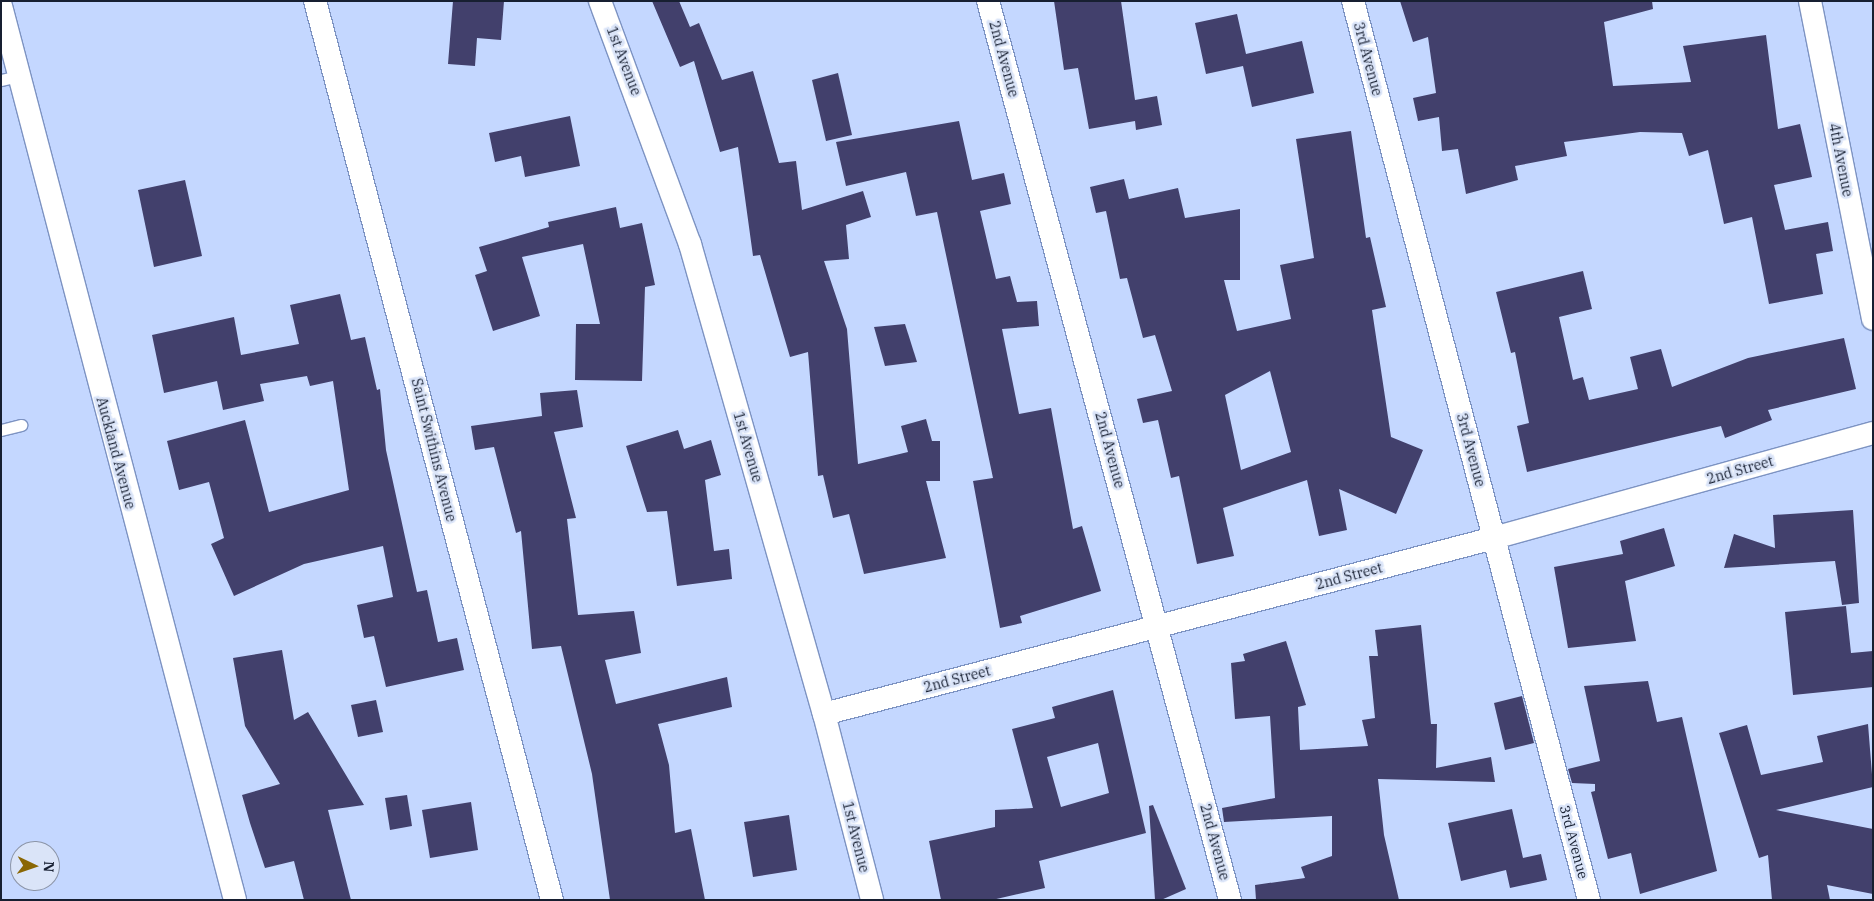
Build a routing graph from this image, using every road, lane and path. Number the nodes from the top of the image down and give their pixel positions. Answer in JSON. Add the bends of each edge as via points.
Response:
{"nodes":[{"id":1,"x":315,"y":1,"type":"edge"},
{"id":2,"x":600,"y":1,"type":"edge"},
{"id":3,"x":988,"y":1,"type":"edge"},
{"id":4,"x":1353,"y":1,"type":"edge"},
{"id":5,"x":1810,"y":1,"type":"edge"},
{"id":6,"x":1,"y":6,"type":"edge"},
{"id":7,"x":10,"y":78,"type":"edge"},
{"id":8,"x":1873,"y":318,"type":"edge"},
{"id":9,"x":22,"y":425,"type":"dead end"},
{"id":10,"x":1,"y":430,"type":"edge"},
{"id":11,"x":1873,"y":433,"type":"edge"},
{"id":12,"x":1494,"y":538,"type":"junction"},
{"id":13,"x":1158,"y":626,"type":"junction"},
{"id":14,"x":824,"y":714,"type":"junction"},
{"id":15,"x":235,"y":900,"type":"edge"},
{"id":16,"x":552,"y":900,"type":"edge"},
{"id":17,"x":872,"y":900,"type":"edge"},
{"id":18,"x":1230,"y":900,"type":"edge"},
{"id":19,"x":1589,"y":900,"type":"edge"}],
"edges":[{"from":1,"to":16,"type":"street","name":"Saint Swithins Avenue"},
{"from":2,"to":14,"type":"street","name":"1st Avenue","via":[[690,244]]},
{"from":3,"to":13,"type":"street","name":"2nd Avenue"},
{"from":4,"to":12,"type":"street","name":"3rd Avenue"},
{"from":5,"to":8,"type":"street","name":"4th Avenue"},
{"from":6,"to":7,"type":"street","name":"Auckland Avenue"},
{"from":7,"to":15,"type":"street","name":"Auckland Avenue"},
{"from":9,"to":10,"type":"lane"},
{"from":11,"to":12,"type":"street","name":"2nd Street"},
{"from":12,"to":13,"type":"street","name":"2nd Street"},
{"from":12,"to":19,"type":"street","name":"3rd Avenue"},
{"from":13,"to":14,"type":"street","name":"2nd Street"},
{"from":13,"to":18,"type":"street","name":"2nd Avenue"},
{"from":14,"to":17,"type":"street","name":"1st Avenue"}]}
